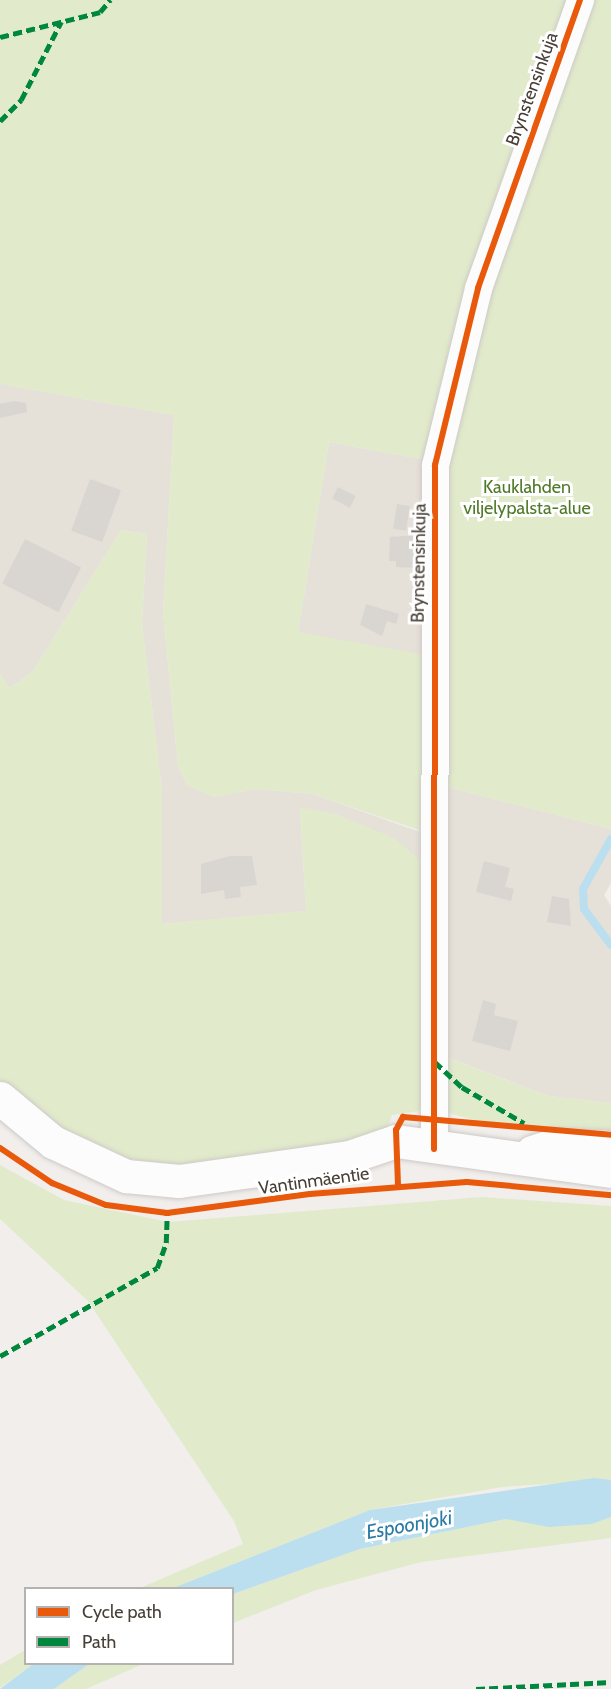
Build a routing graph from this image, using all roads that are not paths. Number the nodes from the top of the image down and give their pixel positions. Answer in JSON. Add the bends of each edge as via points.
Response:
{"nodes":[{"id":1,"x":580,"y":0,"type":"edge"},
{"id":2,"x":0,"y":1098,"type":"edge"},
{"id":3,"x":611,"y":1147,"type":"edge"},
{"id":4,"x":434,"y":1149,"type":"junction"},
{"id":5,"x":525,"y":1155,"type":"junction"},
{"id":6,"x":611,"y":1171,"type":"edge"}],
"edges":[{"from":1,"to":4,"type":"street","name":"Brynstensinkuja","via":[[478,288],[435,465]]},
{"from":2,"to":4,"type":"street","name":"Vantinmäentie","via":[[53,1142],[126,1176],[179,1181],[349,1156],[396,1141]]},
{"from":3,"to":5,"type":"street","name":"Vantinmäentie","via":[[553,1145]]},
{"from":4,"to":5,"type":"street","name":"Vantinmäentie"},
{"from":5,"to":6,"type":"street","name":"Vantinmäentie","via":[[553,1167]]}]}
